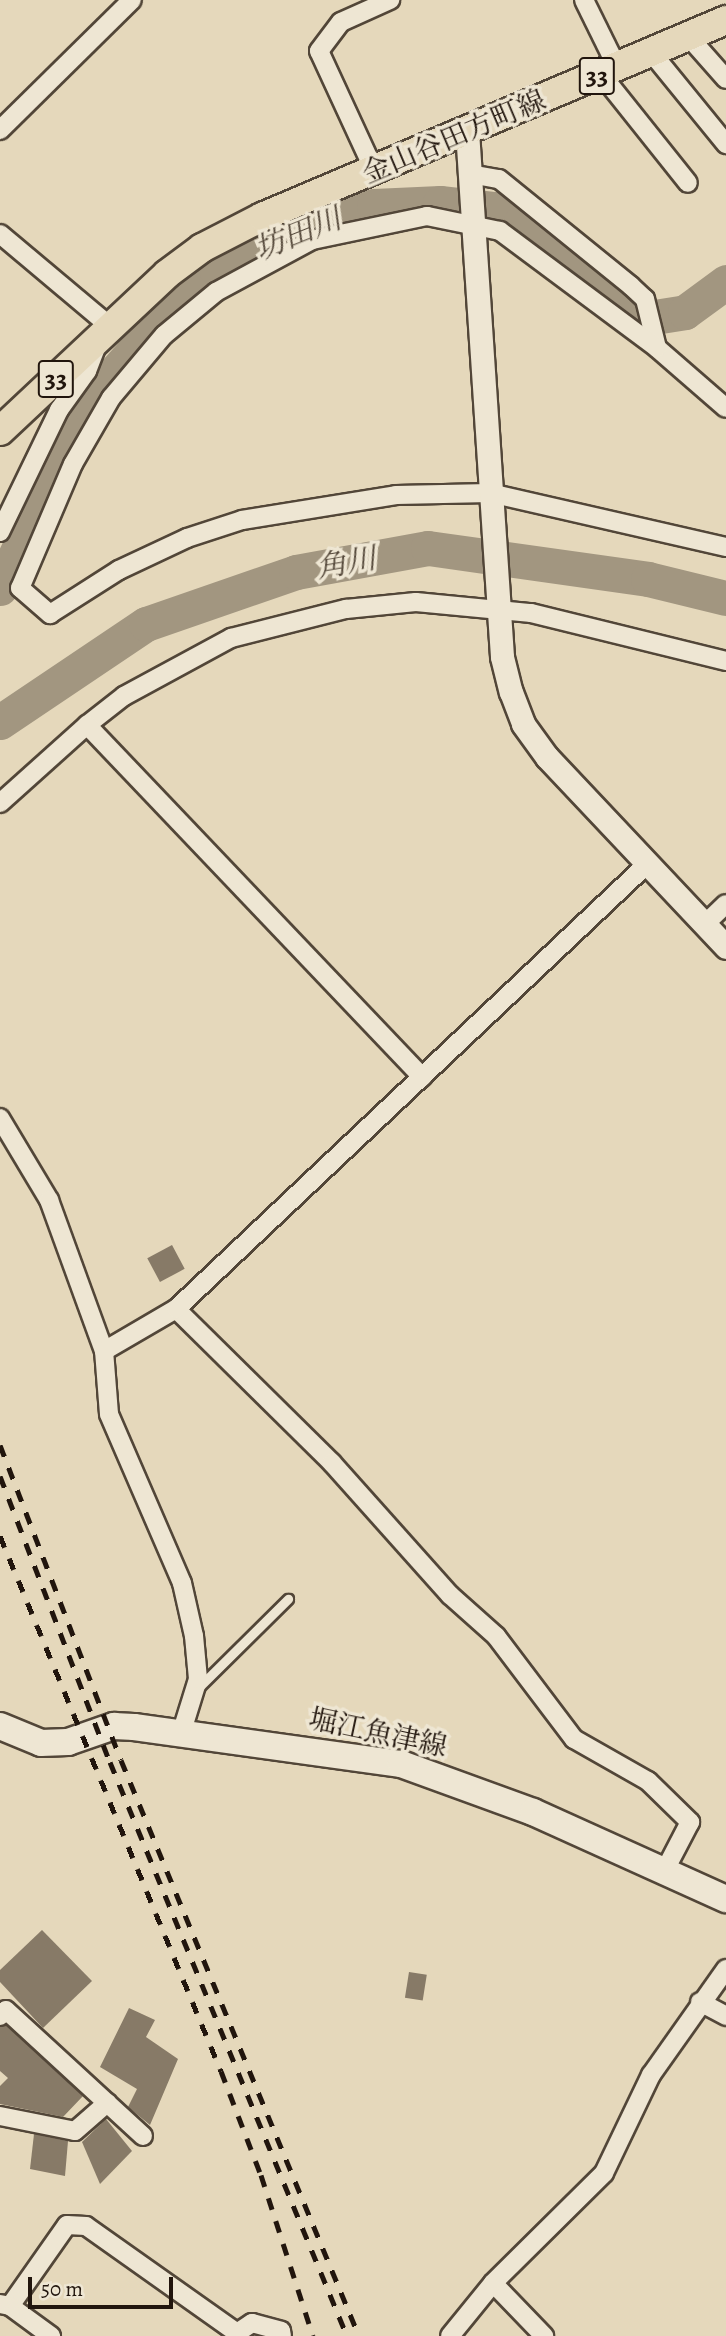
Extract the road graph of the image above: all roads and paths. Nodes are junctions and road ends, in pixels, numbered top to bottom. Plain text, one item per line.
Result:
1 (132, 0) edge
2 (390, 0) edge
3 (584, 0) edge
4 (726, 20) edge
5 (688, 36) junction
6 (651, 52) junction
7 (609, 71) junction
8 (726, 79) edge
9 (0, 130) edge
10 (467, 131) junction
11 (726, 144) edge
12 (374, 170) junction
13 (471, 180) junction
14 (688, 183) dead end
15 (472, 220) junction
16 (0, 234) edge
17 (105, 333) junction
18 (657, 348) junction
19 (726, 408) edge
20 (0, 431) edge
21 (490, 496) junction
22 (0, 533) edge
23 (726, 547) edge
24 (498, 605) junction
25 (726, 661) edge
26 (87, 724) junction
27 (0, 803) edge
28 (647, 864) junction
29 (726, 904) edge
30 (704, 925) junction
31 (726, 947) edge
32 (422, 1077) junction
33 (0, 1118) edge
34 (176, 1309) junction
35 (104, 1350) junction
36 (288, 1600) dead end
37 (194, 1692) junction
38 (0, 1726) edge
39 (181, 1734) junction
40 (665, 1870) junction
41 (726, 1899) edge
42 (726, 1969) edge
43 (700, 2002) junction
44 (2, 2010) edge
45 (726, 2016) edge
46 (107, 2103) junction
47 (0, 2116) edge
48 (143, 2136) dead end
49 (493, 2283) junction
50 (5, 2305) edge
51 (237, 2335) edge
52 (51, 2336) edge
53 (282, 2336) edge
54 (450, 2336) edge
55 (544, 2336) edge

1 - 9 street
2 - 12 street
3 - 7 street
4 - 5 main road, 金山谷田方町線 / 33
5 - 6 main road, 金山谷田方町線 / 33
5 - 8 street
6 - 7 main road, 金山谷田方町線 / 33
6 - 11 street
7 - 10 main road, 金山谷田方町線 / 33
7 - 14 street
10 - 12 main road, 金山谷田方町線 / 33
10 - 13 street
12 - 17 main road, 金山谷田方町線 / 33
13 - 15 street
13 - 18 street
15 - 18 street
15 - 21 street
15 - 21 street
16 - 17 street
17 - 20 main road, 金山谷田方町線 / 33
17 - 22 street
18 - 19 street
21 - 23 street
21 - 24 street
24 - 25 street
24 - 26 street
24 - 28 street
26 - 27 street
26 - 32 street
28 - 30 street
28 - 32 street
29 - 30 street
30 - 31 street
32 - 34 street
33 - 35 street
34 - 35 street
34 - 40 street
35 - 37 street
36 - 37 lane
37 - 39 street
38 - 39 main road, 堀江魚津線
39 - 40 main road, 堀江魚津線
40 - 41 main road, 堀江魚津線
42 - 43 street
43 - 45 street
43 - 49 street
44 - 46 street
46 - 47 street
46 - 48 street
49 - 54 street
49 - 55 street
50 - 51 street
50 - 52 street
51 - 53 street

